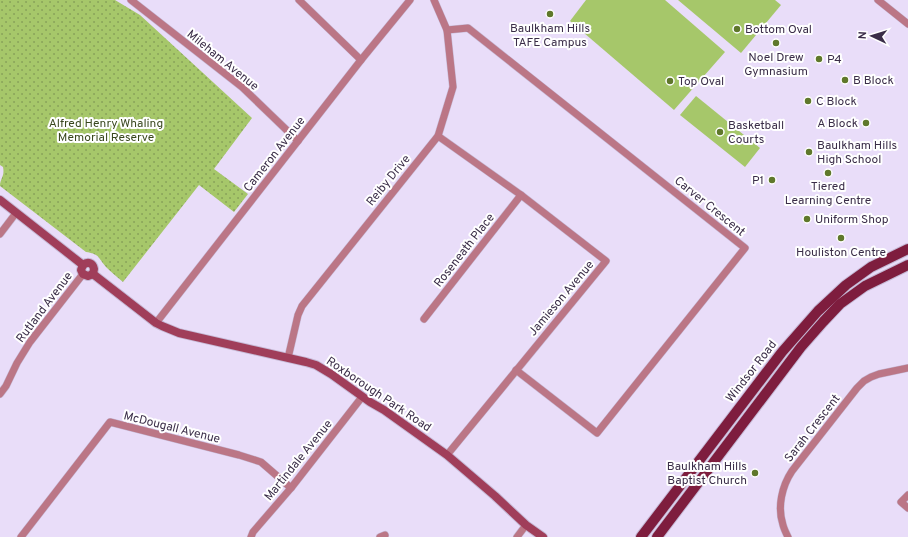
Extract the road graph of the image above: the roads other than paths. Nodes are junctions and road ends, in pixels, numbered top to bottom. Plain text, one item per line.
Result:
1 (131, 0) edge
2 (299, 0) edge
3 (410, 0) edge
4 (434, 0) edge
5 (878, 0) edge
6 (908, 24) edge
7 (448, 30) junction
8 (361, 60) junction
9 (438, 136) junction
10 (298, 141) junction
11 (521, 195) junction
12 (0, 200) edge
13 (16, 213) junction
14 (0, 234) edge
15 (908, 249) edge
16 (83, 265) junction
17 (908, 265) edge
18 (83, 274) junction
19 (93, 274) junction
20 (424, 319) dead end
21 (156, 323) junction
22 (288, 358) junction
23 (908, 368) edge
24 (516, 370) junction
25 (0, 394) edge
26 (362, 397) junction
27 (447, 455) junction
28 (291, 488) junction
29 (908, 495) edge
30 (908, 508) edge
31 (526, 525) junction
32 (21, 537) edge
33 (251, 537) edge
34 (517, 537) edge
35 (543, 537) edge
36 (641, 537) edge
37 (657, 537) edge
38 (788, 537) edge

1 - 10 street, Mileham Avenue
2 - 8 street
3 - 8 street, Cameron Avenue
4 - 7 street, Reiby Drive
5 - 6 street
7 - 9 street, Reiby Drive
7 - 24 street, Carver Crescent
8 - 10 street, Cameron Avenue
9 - 11 street, Jamieson Avenue
9 - 22 street, Reiby Drive
10 - 21 street, Cameron Avenue
11 - 20 street, Roseneath Place
11 - 24 street, Jamieson Avenue
12 - 13 street
13 - 14 street
13 - 16 street
15 - 36 main road, Windsor Road
16 - 18 street
16 - 19 street
17 - 37 main road, Windsor Road
18 - 19 street
18 - 25 street, Rutland Avenue
19 - 21 street, Roxborough Park Road
21 - 22 street, Roxborough Park Road
22 - 26 street, Roxborough Park Road
23 - 38 street, Sarah Crescent
24 - 27 street, Jamieson Avenue
26 - 27 street, Roxborough Park Road
26 - 28 street, Martindale Avenue
27 - 31 street, Roxborough Park Road
28 - 32 street, McDougall Avenue
28 - 33 street, Martindale Avenue
29 - 30 street
31 - 34 street
31 - 35 street, Roxborough Park Road

